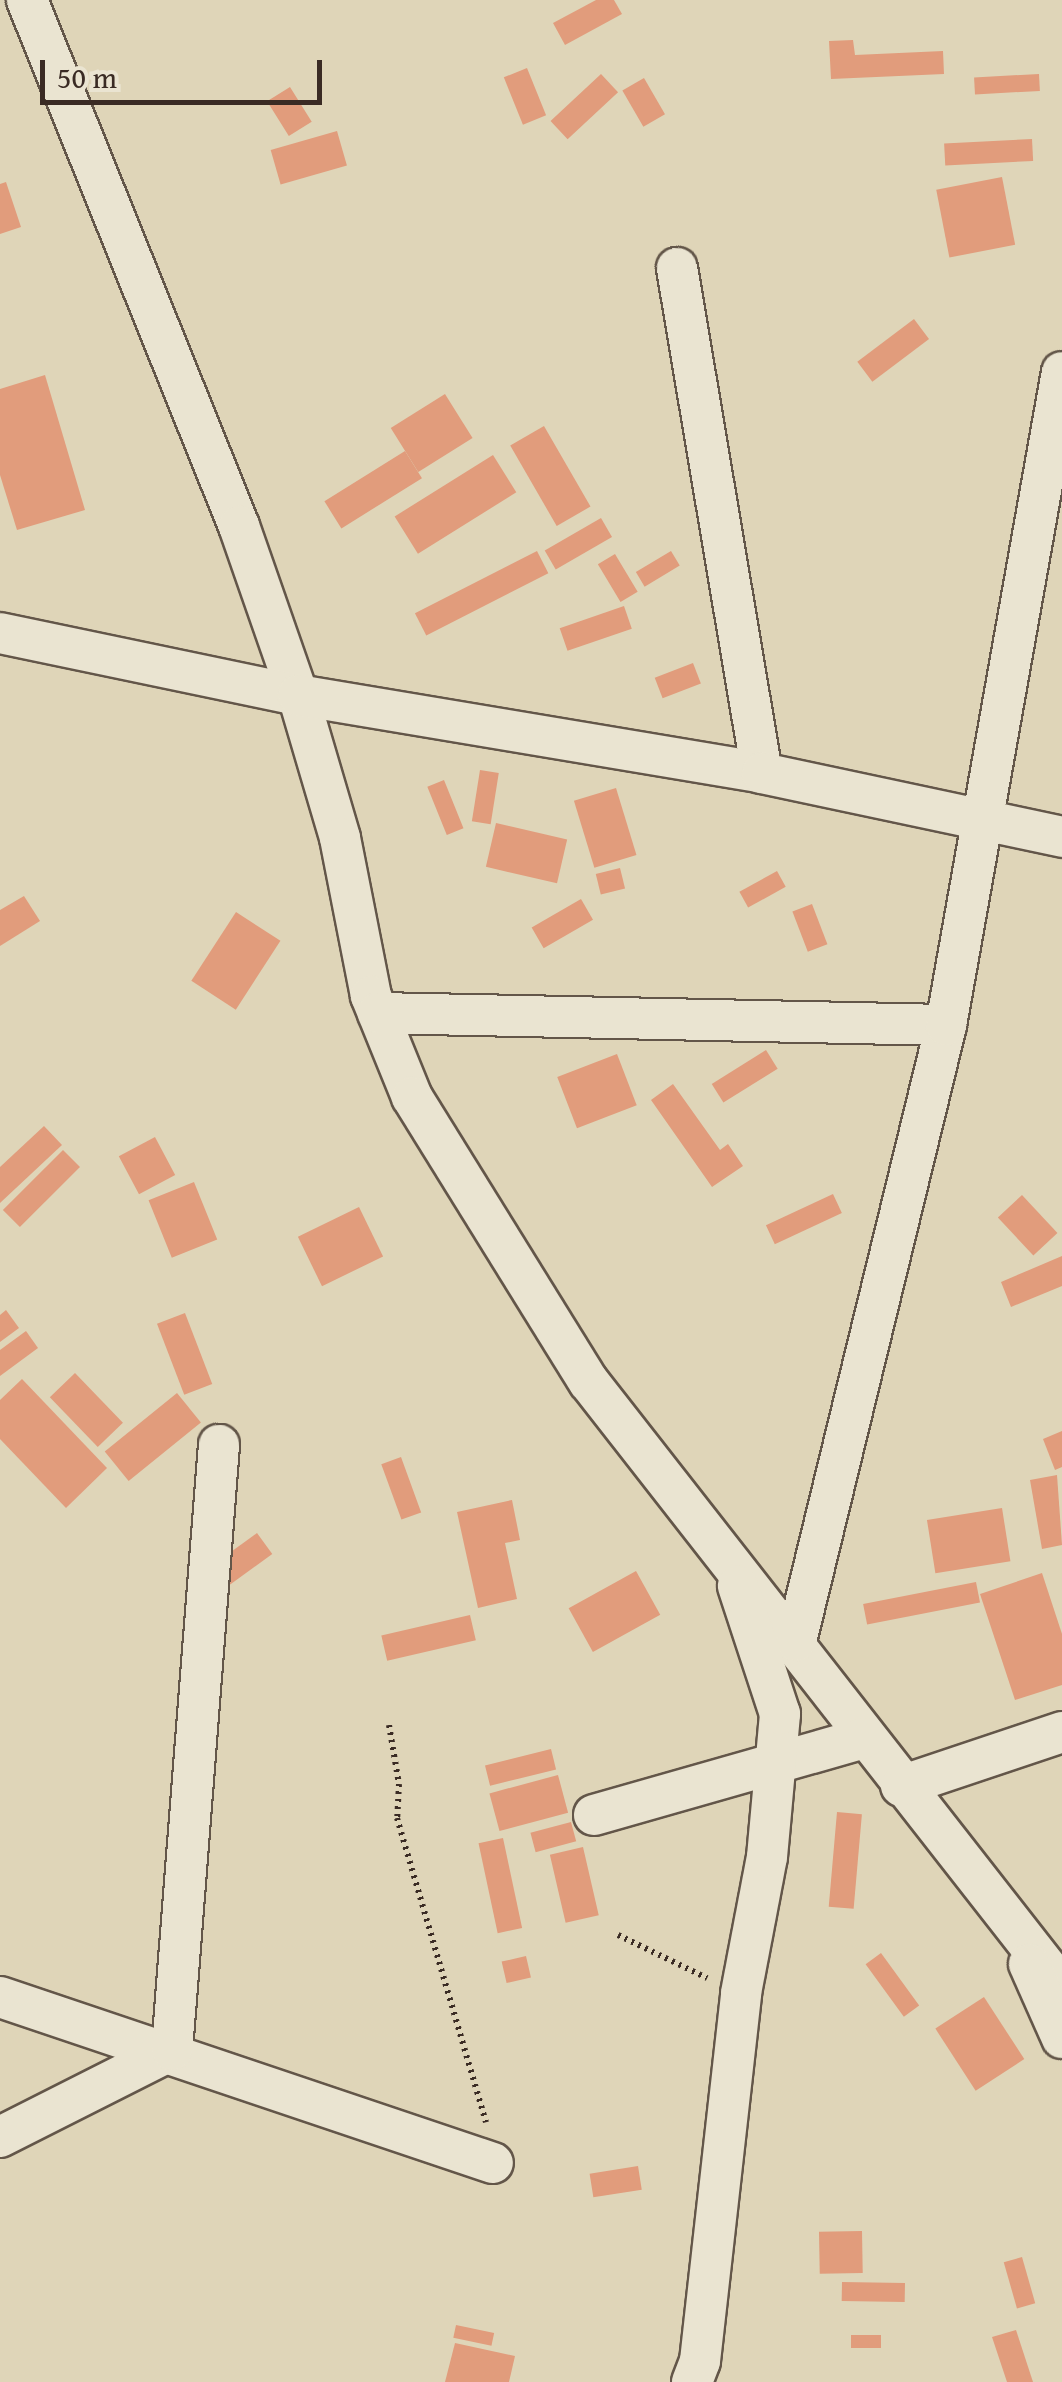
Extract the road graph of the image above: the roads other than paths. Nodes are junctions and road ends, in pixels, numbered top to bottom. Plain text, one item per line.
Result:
1 (27, 0) edge
2 (677, 268) dead end
3 (1062, 372) edge
4 (0, 633) edge
5 (298, 695) junction
6 (762, 773) junction
7 (984, 822) junction
8 (1062, 836) edge
9 (378, 1014) junction
10 (946, 1025) junction
11 (219, 1445) dead end
12 (734, 1572) junction
13 (796, 1641) junction
14 (1062, 1732) edge
15 (864, 1738) junction
16 (776, 1760) junction
17 (902, 1786) junction
18 (594, 1815) dead end
19 (1015, 1933) junction
20 (1062, 1987) edge
21 (0, 1997) edge
22 (1062, 2038) edge
23 (172, 2050) junction
24 (0, 2137) edge
25 (493, 2163) road end
26 (692, 2382) edge

1 - 5 street
2 - 6 street
3 - 7 street
4 - 5 street
5 - 6 street
5 - 9 street
6 - 7 street
7 - 8 street
7 - 10 street
9 - 10 street
9 - 12 street
10 - 13 street
11 - 23 street
12 - 13 street
12 - 16 street
13 - 15 street
14 - 17 street
15 - 16 street
15 - 17 street
16 - 18 street
16 - 26 street
17 - 19 street
19 - 20 street
19 - 22 street
21 - 23 street
23 - 24 street
23 - 25 street

